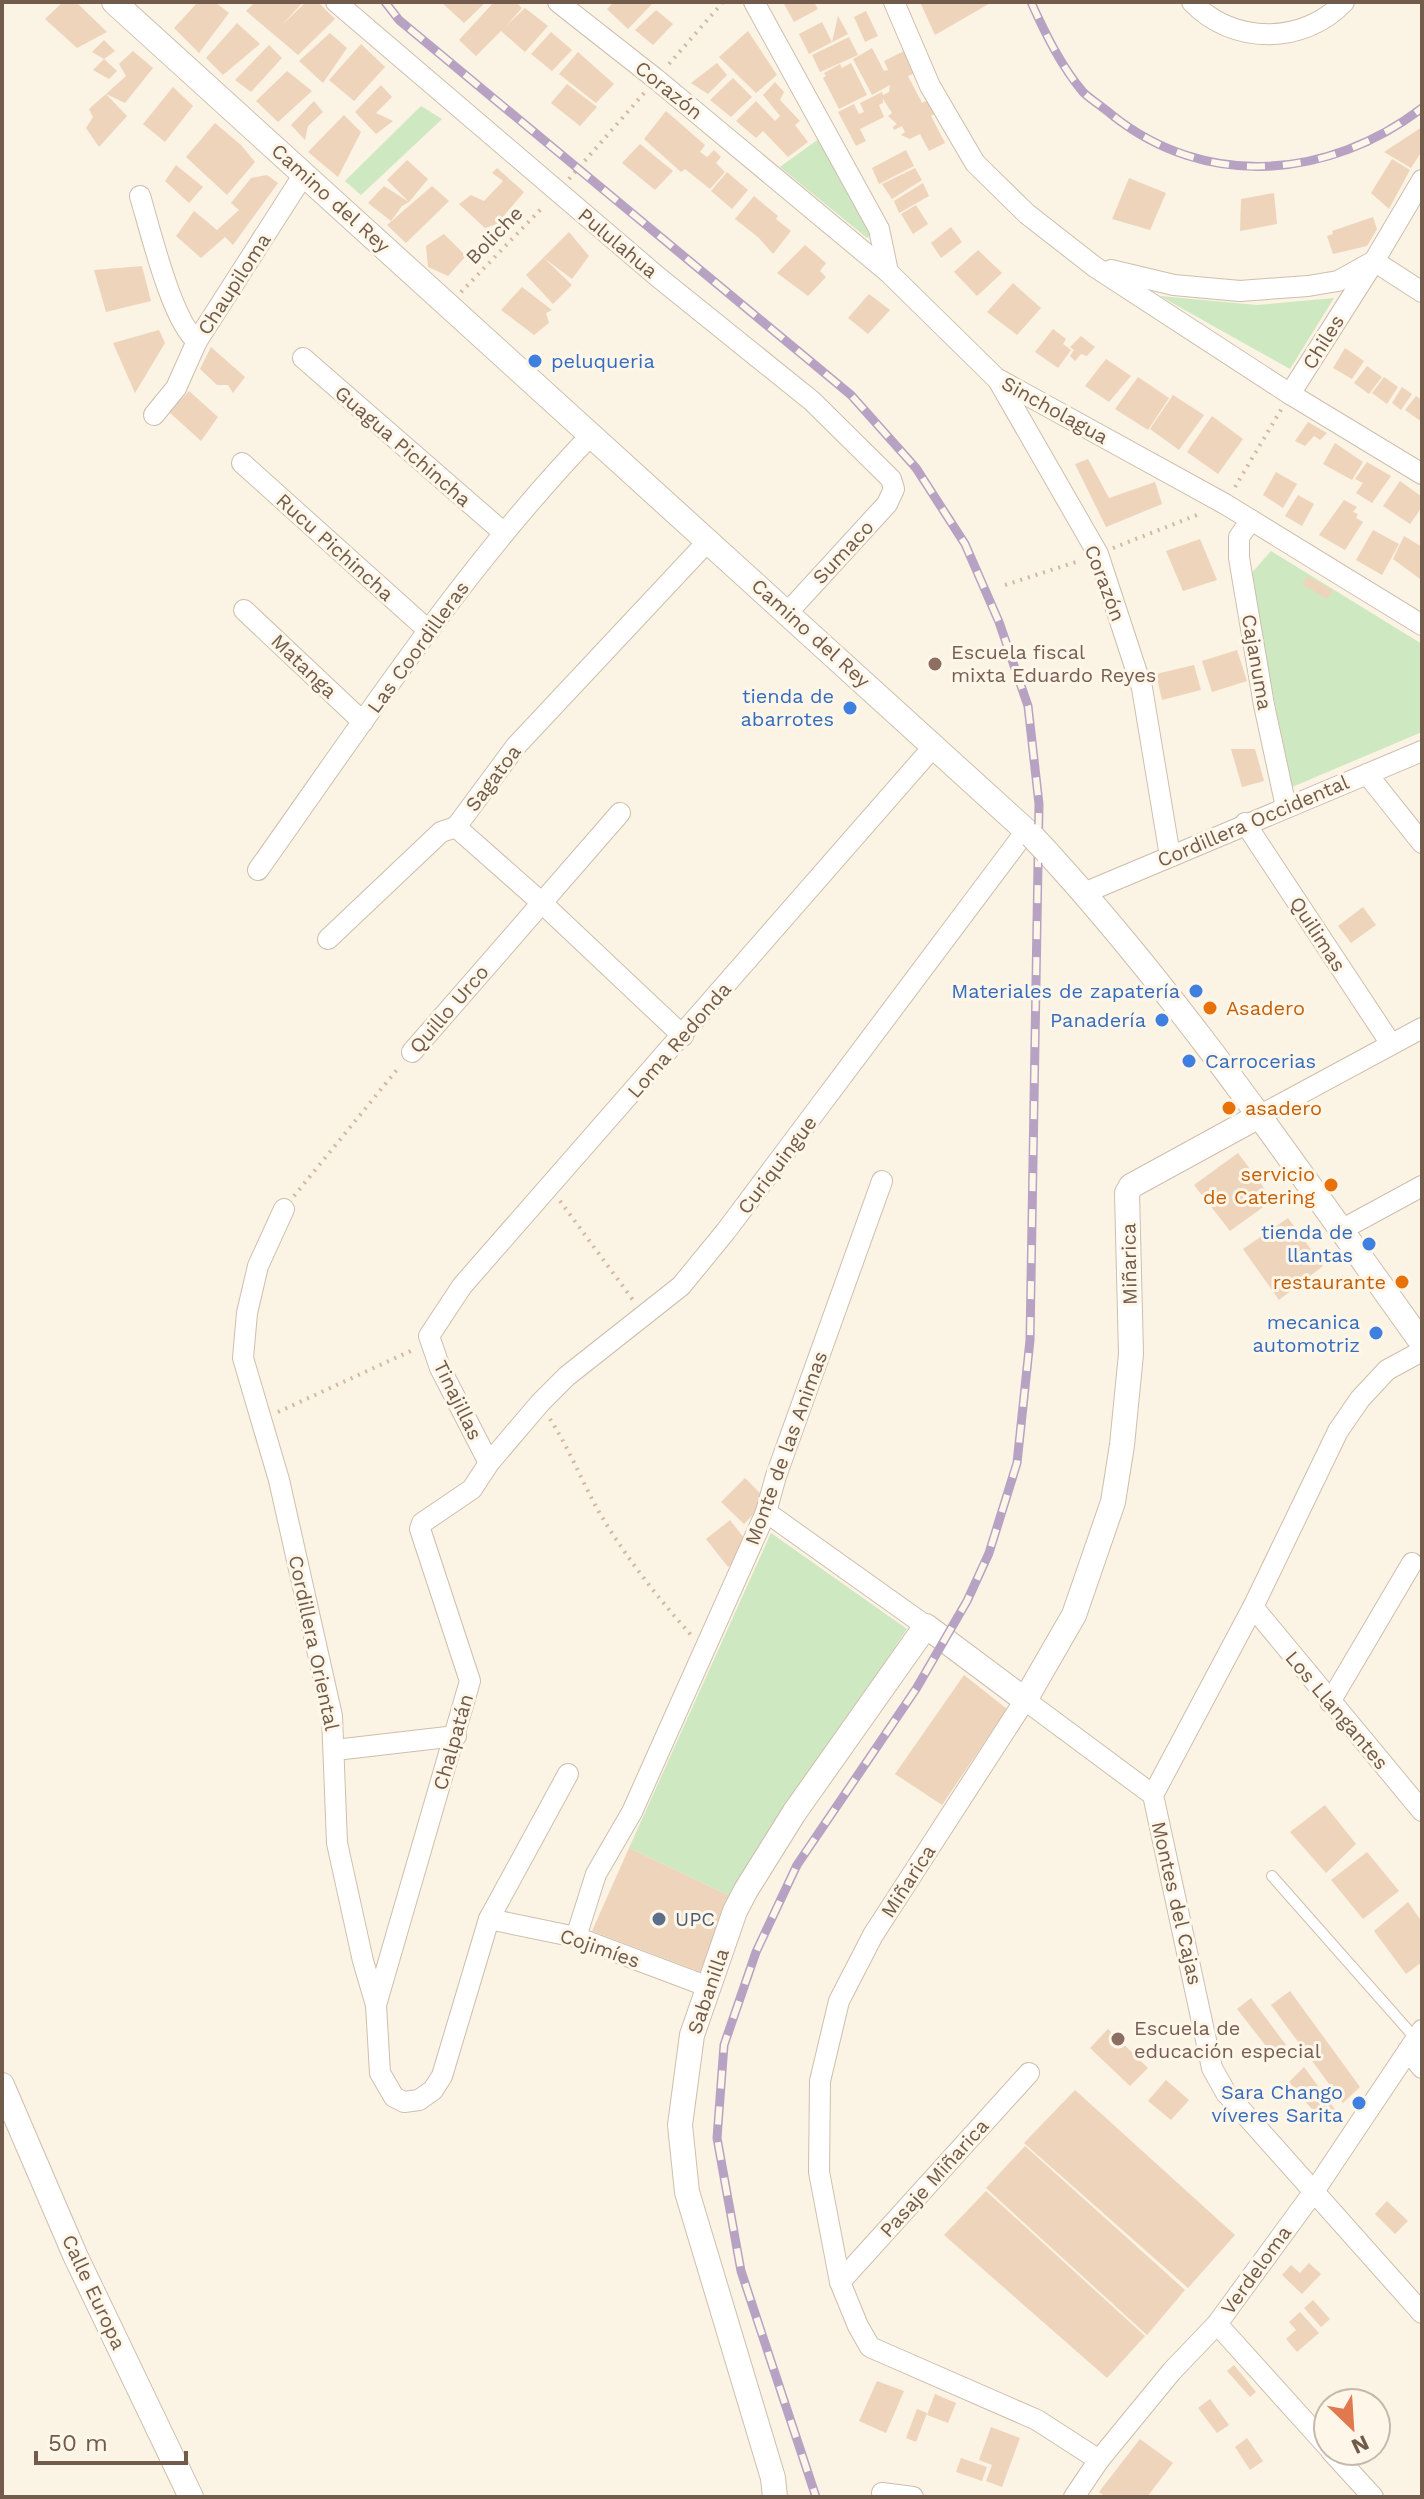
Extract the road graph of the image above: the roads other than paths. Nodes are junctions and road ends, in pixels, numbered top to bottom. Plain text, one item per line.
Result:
1 (114, 2) edge
2 (336, 2) edge
3 (558, 2) edge
4 (754, 2) edge
5 (894, 2) edge
6 (1192, 2) edge
7 (1344, 2) edge
8 (304, 174) junction
9 (1422, 182) edge
10 (140, 196) dead end
11 (1374, 261) junction
12 (1095, 267) junction
13 (888, 272) junction
14 (1422, 292) edge
15 (197, 341) junction
16 (303, 358) dead end
17 (996, 378) junction
18 (1290, 394) junction
19 (154, 415) dead end
20 (592, 434) junction
21 (242, 463) dead end
22 (1422, 474) edge
23 (894, 489) joint
24 (1251, 520) junction
25 (504, 533) junction
26 (709, 540) junction
27 (244, 610) dead end
28 (788, 612) junction
29 (1422, 625) edge
30 (429, 631) junction
31 (363, 722) junction
32 (934, 746) junction
33 (1422, 751) edge
34 (1367, 774) junction
35 (1286, 807) junction
36 (620, 813) dead end
37 (1245, 823) junction
38 (456, 827) junction
39 (1035, 840) junction
40 (1422, 843) edge
41 (1170, 856) junction
42 (258, 870) dead end
43 (1084, 893) junction
44 (542, 903) junction
45 (328, 939) dead end
46 (1422, 1028) edge
47 (683, 1036) junction
48 (1391, 1044) junction
49 (412, 1052) road end
50 (1259, 1116) junction
51 (882, 1181) dead end
52 (1422, 1186) edge
53 (284, 1209) road end
54 (1341, 1230) junction
55 (429, 1336) joint
56 (1422, 1343) edge
57 (1422, 1351) edge
58 (489, 1463) junction
59 (766, 1512) junction
60 (1412, 1563) dead end
61 (1253, 1607) junction
62 (926, 1626) junction
63 (1025, 1700) junction
64 (1330, 1702) junction
65 (456, 1736) junction
66 (335, 1750) junction
67 (568, 1774) dead end
68 (1153, 1795) junction
69 (1422, 1811) edge
70 (1272, 1876) dead end
71 (489, 1919) junction
72 (576, 1937) junction
73 (709, 1987) junction
74 (376, 2005) junction
75 (1416, 2040) edge
76 (1422, 2068) edge
77 (1029, 2073) dead end
78 (2, 2085) edge
79 (1315, 2190) junction
80 (840, 2282) junction
81 (1422, 2313) edge
82 (1217, 2324) junction
83 (1312, 2429) edge
84 (1099, 2460) junction
85 (1346, 2467) edge
86 (882, 2493) dead end
87 (191, 2497) edge
88 (775, 2497) edge
89 (913, 2497) edge
90 (1074, 2497) edge
91 (1373, 2497) edge

1 - 8 street, Camino del Rey
2 - 23 street, Pululahua
3 - 13 street, Corazón
4 - 13 street
5 - 12 street
6 - 7 street
8 - 15 street, Chaupiloma
8 - 20 street, Camino del Rey
9 - 11 street, Chiles
10 - 15 street, Chaupiloma
11 - 12 street
11 - 14 street
11 - 18 street, Chiles
12 - 18 street
13 - 17 street, Sincholagua
15 - 19 street
16 - 25 street, Guagua Pichincha
17 - 24 street, Sincholagua
17 - 41 street, Corazón
18 - 22 street
20 - 25 street, Las Coordilleras
20 - 26 street, Camino del Rey
21 - 30 street, Rucu Pichincha
23 - 28 street, Sumaco
24 - 29 street, Sincholagua
24 - 35 street, Cajanuma
25 - 30 street, Las Coordilleras
26 - 28 street, Camino del Rey
26 - 38 street, Sagatoa
27 - 31 street, Matanga
28 - 32 street, Camino del Rey
30 - 31 street, Las Coordilleras
31 - 42 street, Las Coordilleras
32 - 39 street, Camino del Rey
32 - 47 street, Loma Redonda
33 - 34 street, Cordillera Occidental
34 - 35 street, Cordillera Occidental
34 - 40 street
35 - 37 street, Cordillera Occidental
36 - 44 street, Quillo Urco
37 - 41 street, Cordillera Occidental
37 - 48 street, Quilimas
38 - 44 street, Sagatoa
38 - 45 street
39 - 43 street, Camino del Rey
39 - 58 street, Curiquingue
41 - 43 street, Cordillera Occidental
43 - 50 street, Camino del Rey
44 - 47 street, Sagatoa
44 - 49 street, Quillo Urco
46 - 48 street
47 - 55 street, Loma Redonda
48 - 50 street
50 - 54 street, Camino del Rey
50 - 63 street, Miñarica
51 - 59 street, Monte de las Animas
52 - 54 street
53 - 66 street, Cordillera Oriental
54 - 56 street, Camino del Rey
55 - 58 street, Tinajillas
57 - 61 street, Montes del Cajas
58 - 65 street, Chalpatán
59 - 62 street
59 - 72 street, Monte de las Animas
60 - 64 street
61 - 64 street, Los Llangantes
61 - 68 street, Montes del Cajas
62 - 63 street
62 - 73 street, Sabanilla
63 - 68 street
63 - 80 street, Miñarica
64 - 69 street, Los Llangantes
65 - 66 street
65 - 74 street, Chalpatán
66 - 74 street, Cordillera Oriental
67 - 71 street
68 - 79 street, Montes del Cajas
70 - 75 lane
71 - 72 street, Cojimíes
71 - 74 street, Cordillera Oriental
72 - 73 street, Cojimíes
73 - 88 street, Sabanilla
75 - 76 street
75 - 79 street, Verdeloma
77 - 80 street, Pasaje Miñarica
78 - 87 street, Calle Europa
79 - 81 street, Montes del Cajas
79 - 82 street, Verdeloma
80 - 84 street, Miñarica
82 - 83 street
82 - 84 street, Verdeloma
84 - 90 street, Verdeloma
85 - 91 street
86 - 89 street

